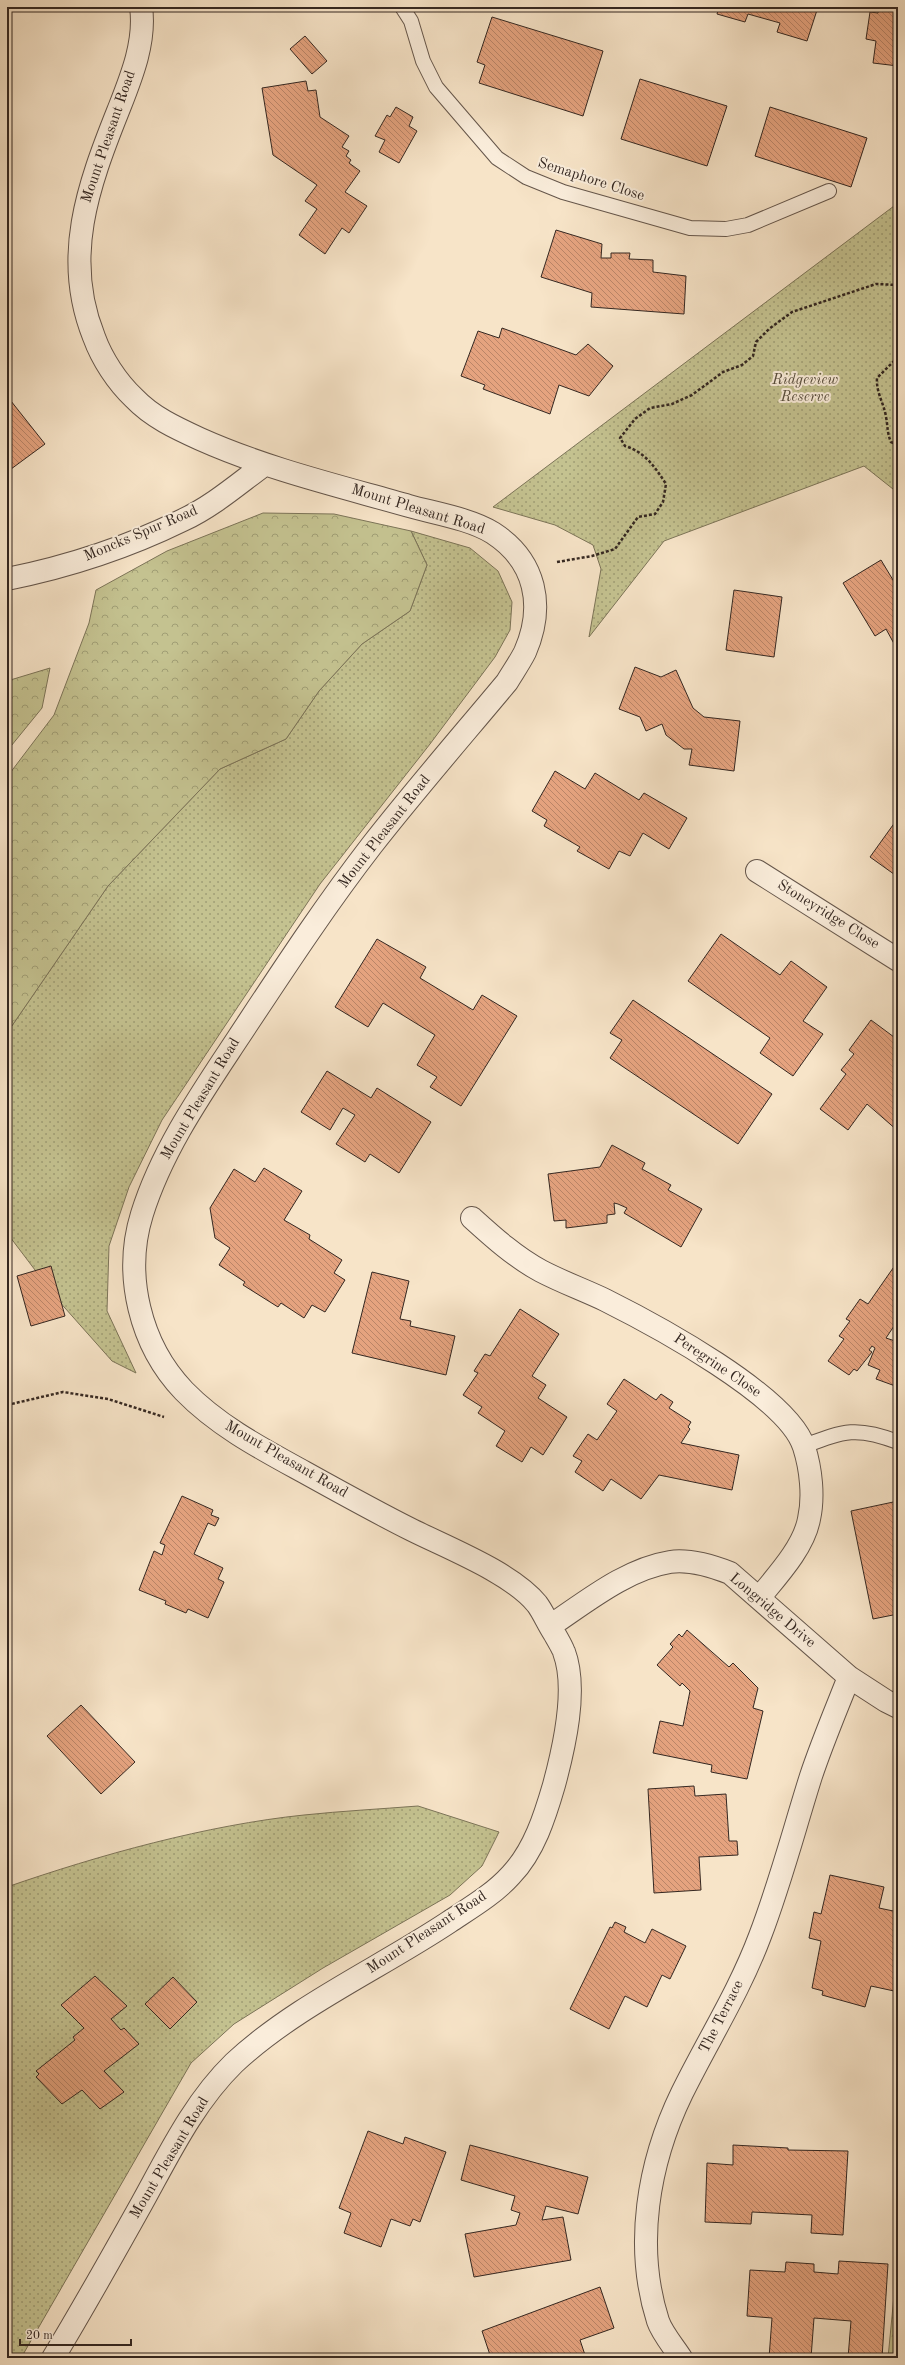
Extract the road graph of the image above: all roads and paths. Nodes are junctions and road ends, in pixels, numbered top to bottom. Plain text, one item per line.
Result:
1 (141, 7) edge
2 (402, 7) edge
3 (829, 191) dead end
4 (898, 287) edge
5 (898, 357) edge
6 (898, 445) edge
7 (264, 465) junction
8 (527, 566) junction
9 (7, 579) edge
10 (757, 871) dead end
11 (898, 960) edge
12 (472, 1218) dead end
13 (7, 1405) edge
14 (172, 1419) dead end
15 (898, 1442) edge
16 (804, 1446) junction
17 (759, 1598) junction
18 (550, 1626) junction
19 (849, 1677) junction
20 (898, 1707) edge
21 (53, 2358) edge
22 (681, 2358) edge

1 - 7 street, Mount Pleasant Road
2 - 3 lane, Semaphore Close
4 - 8 path
5 - 6 path
7 - 8 street, Mount Pleasant Road
7 - 9 street, Moncks Spur Road
8 - 18 street, Mount Pleasant Road
10 - 11 street, Stoneyridge Close
12 - 16 street, Peregrine Close
13 - 14 path
15 - 16 lane
16 - 17 street, Peregrine Close
17 - 18 street, Longridge Drive
17 - 19 street, Longridge Drive
18 - 21 street, Mount Pleasant Road
19 - 20 street, Longridge Drive
19 - 22 street, The Terrace

